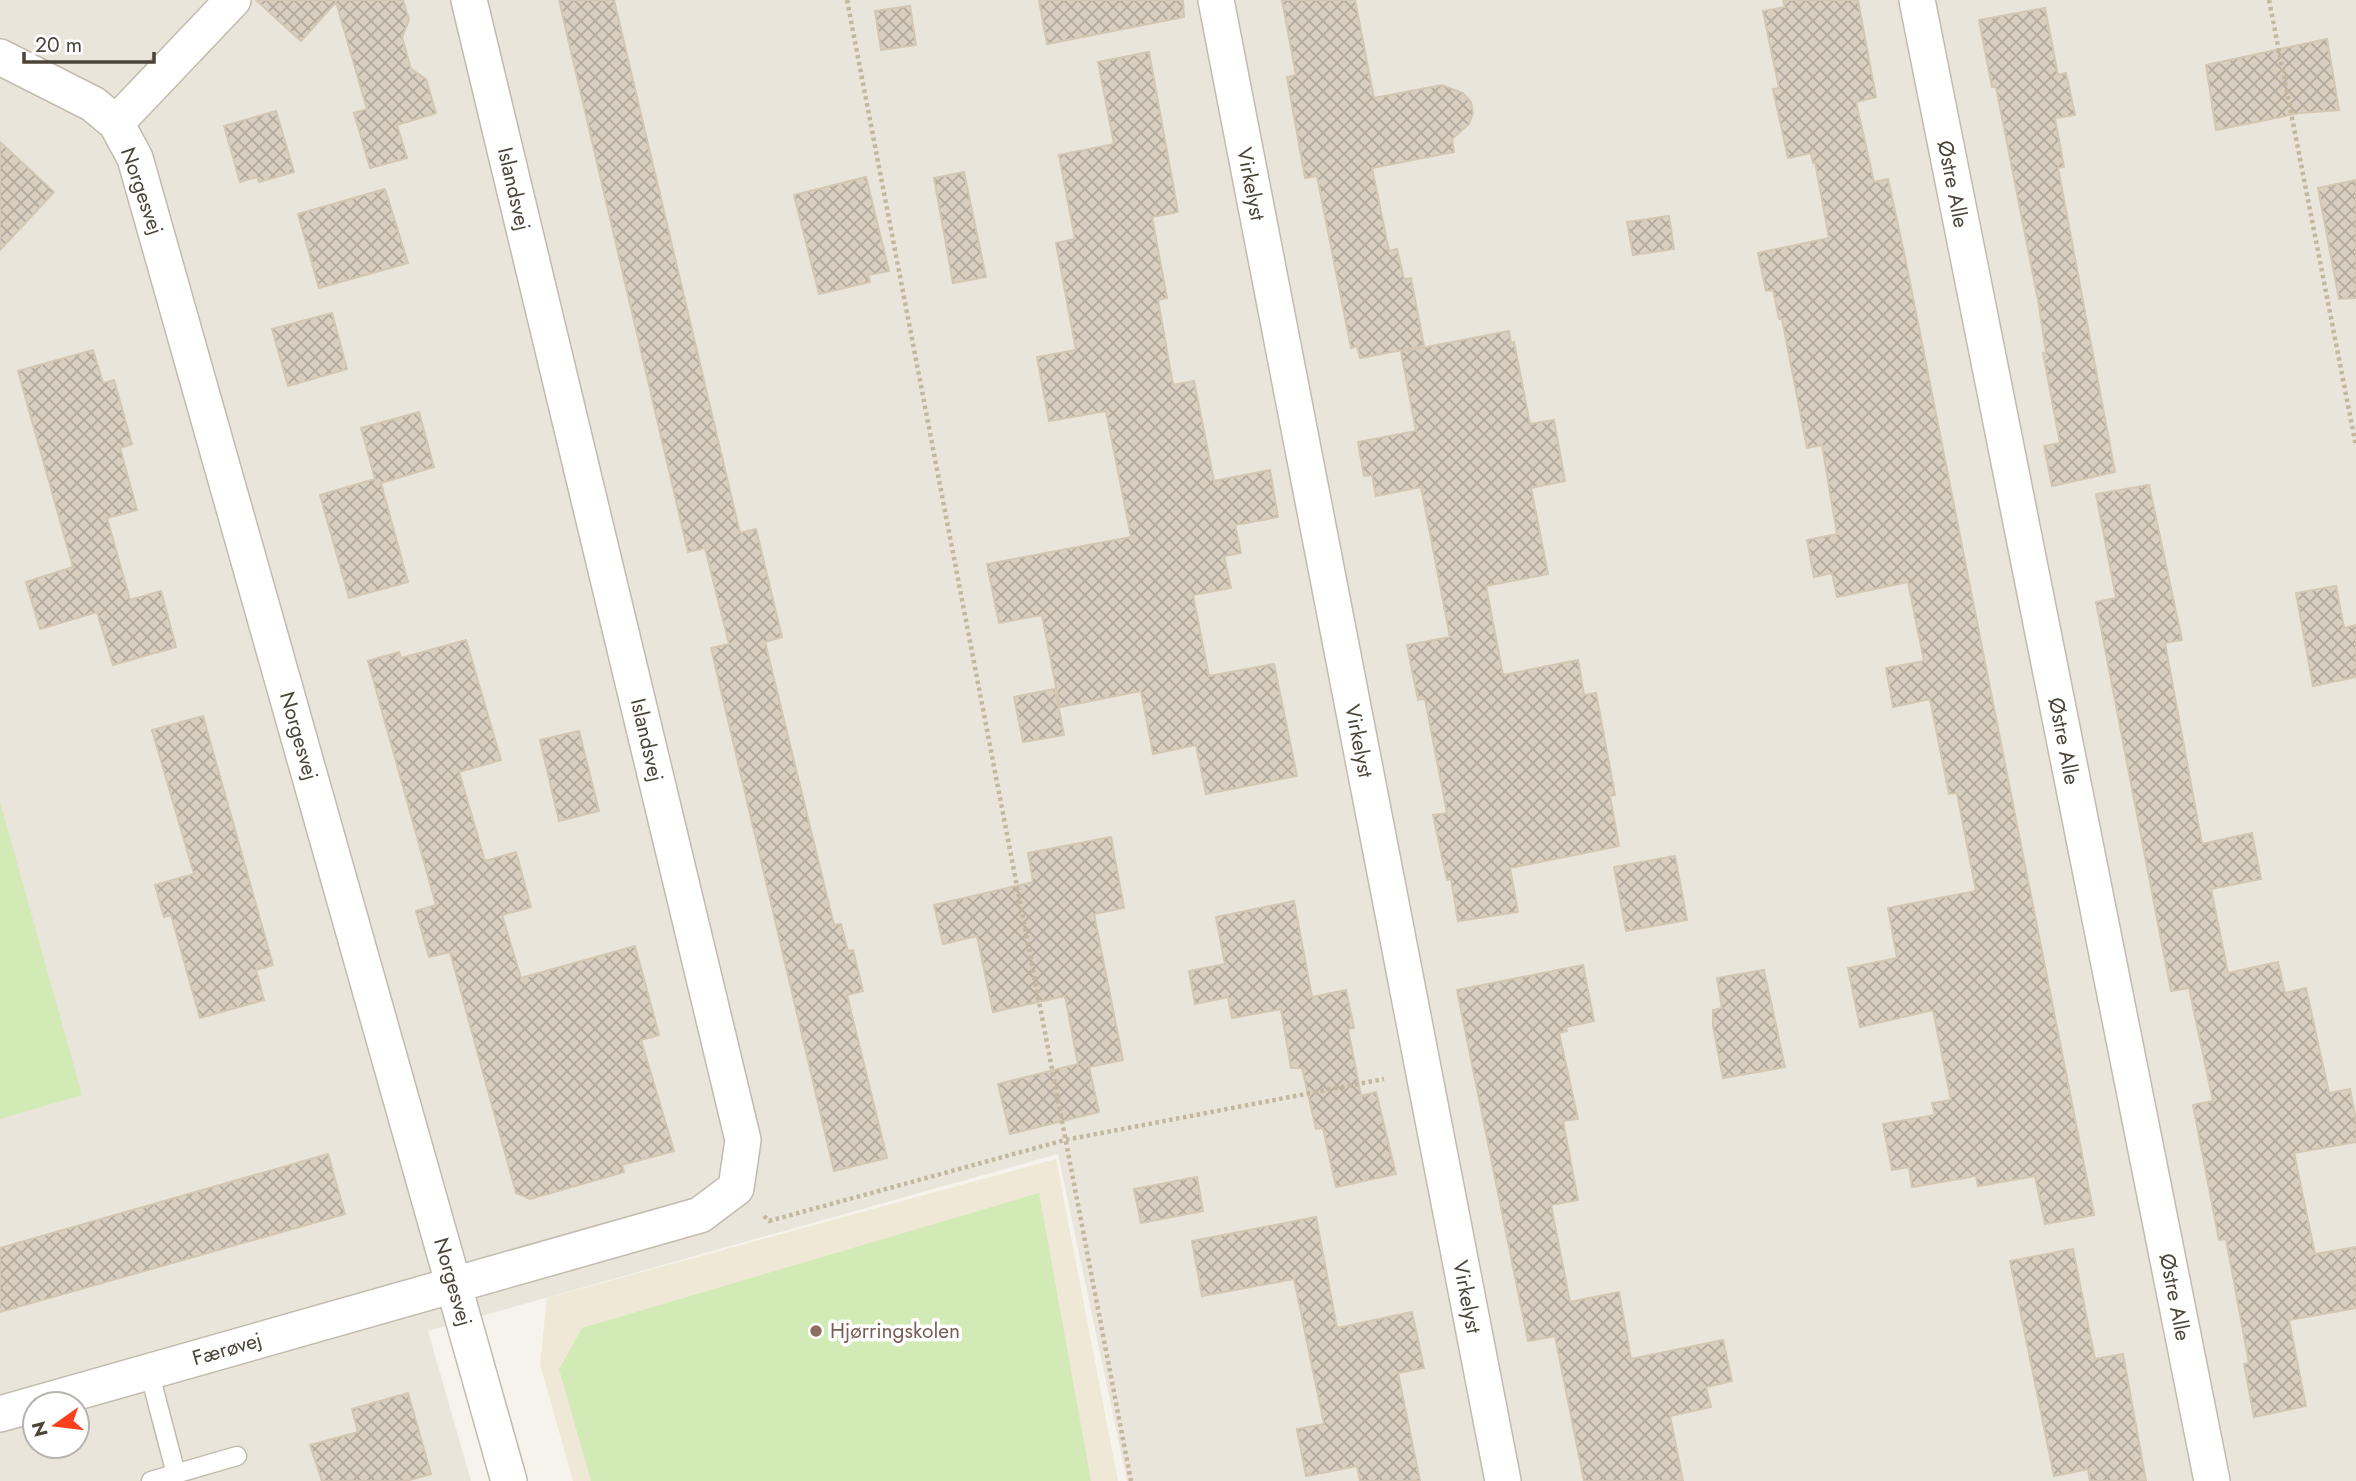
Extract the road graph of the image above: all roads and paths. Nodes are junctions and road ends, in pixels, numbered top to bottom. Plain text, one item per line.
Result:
1 (233, 0) edge
2 (469, 0) edge
3 (847, 0) edge
4 (1216, 0) edge
5 (1917, 0) edge
6 (2269, 0) edge
7 (0, 57) edge
8 (116, 123) junction
9 (2356, 446) edge
10 (1423, 1072) junction
11 (1065, 1140) junction
12 (736, 1188) junction
13 (453, 1283) junction
14 (149, 1371) junction
15 (0, 1414) edge
16 (237, 1456) dead end
17 (176, 1474) junction
18 (151, 1481) edge
19 (509, 1481) edge
20 (1131, 1481) edge
21 (1503, 1481) edge
22 (2212, 1481) edge

1 - 8 street
2 - 12 street, Islandsvej
3 - 11 path
4 - 10 street, Virkelyst
5 - 22 street, Østre Alle
6 - 9 path
7 - 8 street, Norgesvej
8 - 13 street, Norgesvej
10 - 11 path
10 - 21 street, Virkelyst
11 - 12 path
11 - 20 path
12 - 13 street
13 - 14 street, Færøvej
13 - 19 street, Norgesvej
14 - 15 street, Færøvej
14 - 17 lane
16 - 17 lane
17 - 18 lane

